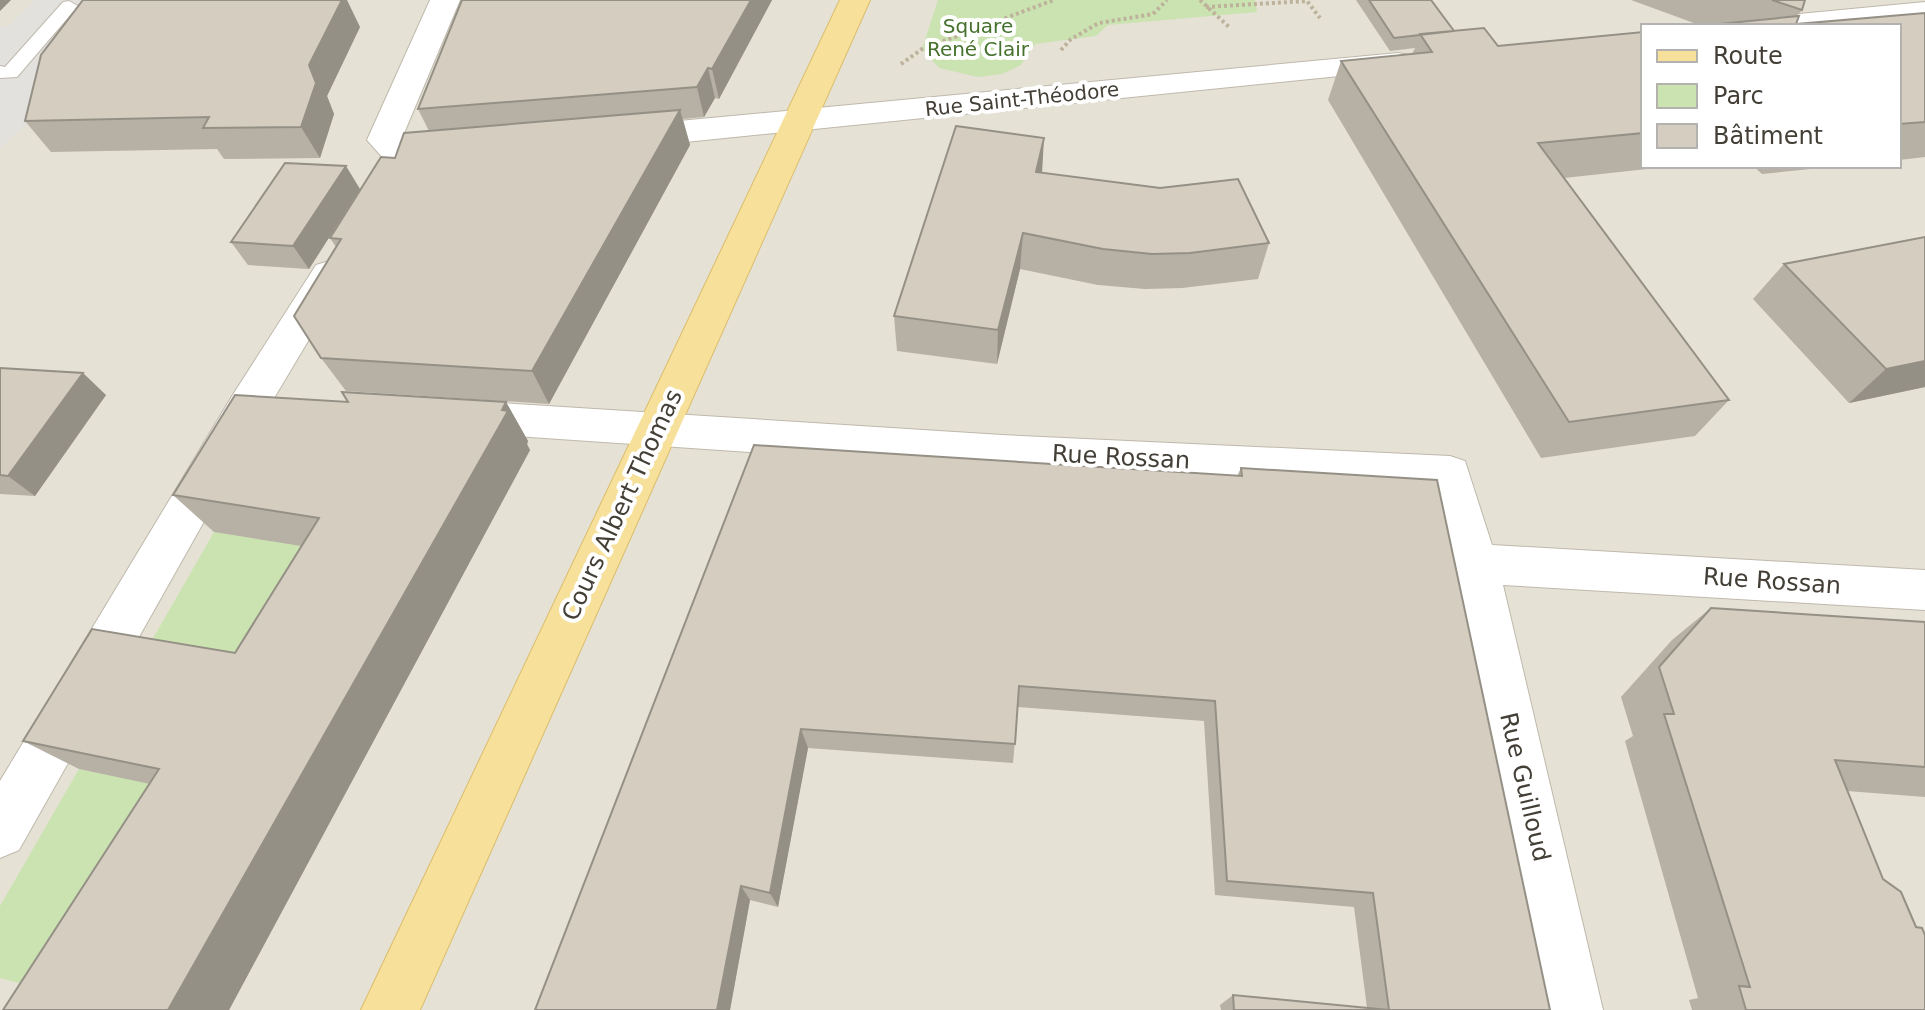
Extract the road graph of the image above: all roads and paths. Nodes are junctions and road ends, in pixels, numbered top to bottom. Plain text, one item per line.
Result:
1 (445, 0) edge
2 (855, 0) edge
3 (1054, 0) edge
4 (1167, 0) edge
5 (1200, 0) edge
6 (1277, 1) edge
7 (69, 6) dead end
8 (1206, 7) junction
9 (1925, 11) edge
10 (1320, 18) dead end
11 (1789, 24) edge
12 (1229, 27) dead end
13 (1430, 59) edge
14 (0, 72) edge
15 (1025, 99) junction
16 (874, 114) junction
17 (800, 121) junction
18 (592, 140) edge
19 (249, 404) junction
20 (296, 407) edge
21 (422, 414) edge
22 (657, 428) junction
23 (1475, 564) junction
24 (1925, 590) edge
25 (0, 831) edge
26 (390, 1010) edge
27 (1574, 1010) edge

1 - 19 street
2 - 17 main road, Cours Albert Thomas
3 - 16 path
4 - 15 path
5 - 8 path
6 - 8 path
6 - 10 path
7 - 14 lane
8 - 12 path
9 - 11 street
13 - 15 street, Rue Saint-Théodore
15 - 16 street, Rue Saint-Théodore
16 - 17 street, Rue Saint-Théodore
17 - 18 street, Rue Saint-Théodore
17 - 22 main road, Cours Albert Thomas
19 - 20 street
19 - 25 street
21 - 22 street, Rue Rossan
22 - 23 street, Rue Rossan
22 - 26 main road, Cours Albert Thomas
23 - 24 street, Rue Rossan
23 - 27 street, Rue Guilloud

